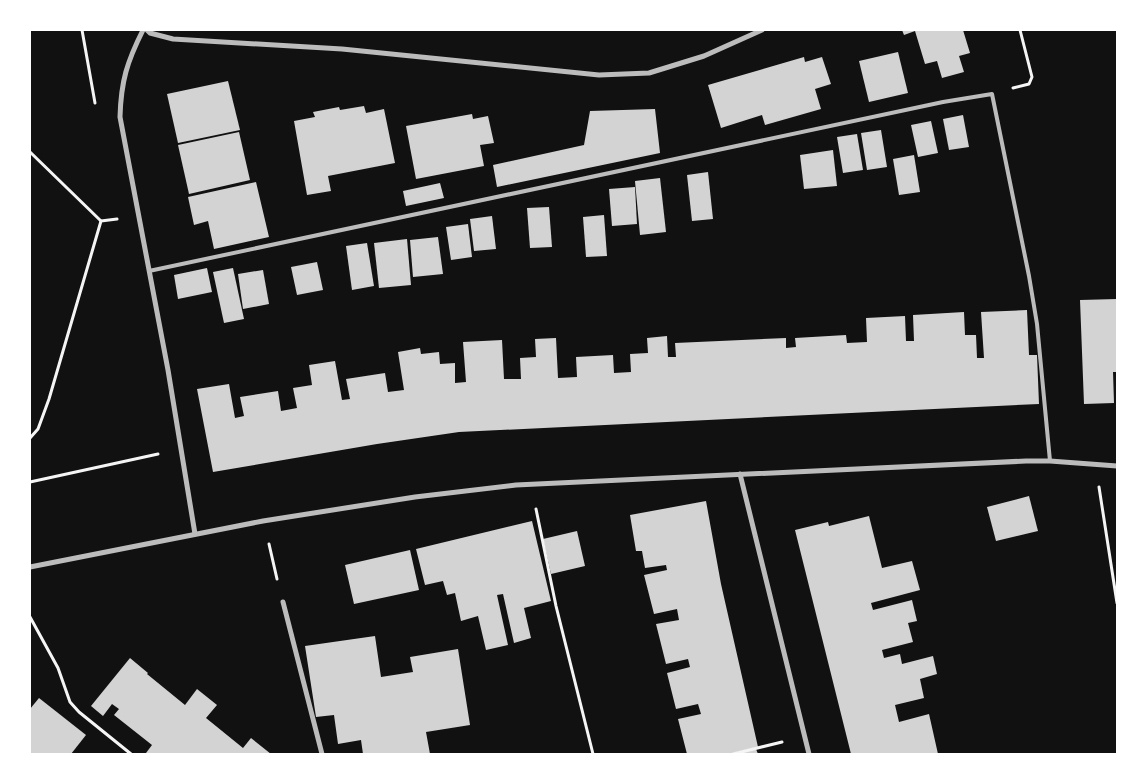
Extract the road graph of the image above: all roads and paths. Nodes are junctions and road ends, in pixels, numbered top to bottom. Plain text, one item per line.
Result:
1 (143, 30) edge
2 (147, 30) edge
3 (762, 30) edge
4 (1020, 30) edge
5 (992, 94) junction
6 (30, 152) edge
7 (117, 219) dead end
8 (102, 221) junction
9 (149, 271) junction
10 (30, 438) edge
11 (181, 449) junction
12 (1050, 461) junction
13 (1095, 465) junction
14 (1117, 466) edge
15 (740, 474) junction
16 (30, 482) edge
17 (530, 484) junction
18 (263, 521) junction
19 (195, 534) junction
20 (30, 567) edge
21 (283, 602) joint
22 (1117, 602) edge
23 (30, 617) edge
24 (805, 737) junction
25 (130, 754) edge
26 (322, 754) edge
27 (593, 754) edge
28 (733, 754) edge
29 (809, 754) edge

1 - 9 street
2 - 3 street
4 - 5 path
5 - 9 lane
5 - 12 lane
6 - 8 path
7 - 8 path
8 - 10 path
9 - 11 street
11 - 16 path
11 - 19 street
12 - 13 street
12 - 15 street
13 - 14 street
13 - 22 path
15 - 17 street
15 - 24 street
17 - 18 street
17 - 27 path
18 - 19 street
18 - 21 path
19 - 20 street
21 - 26 street
23 - 25 path
24 - 28 path
24 - 29 street

